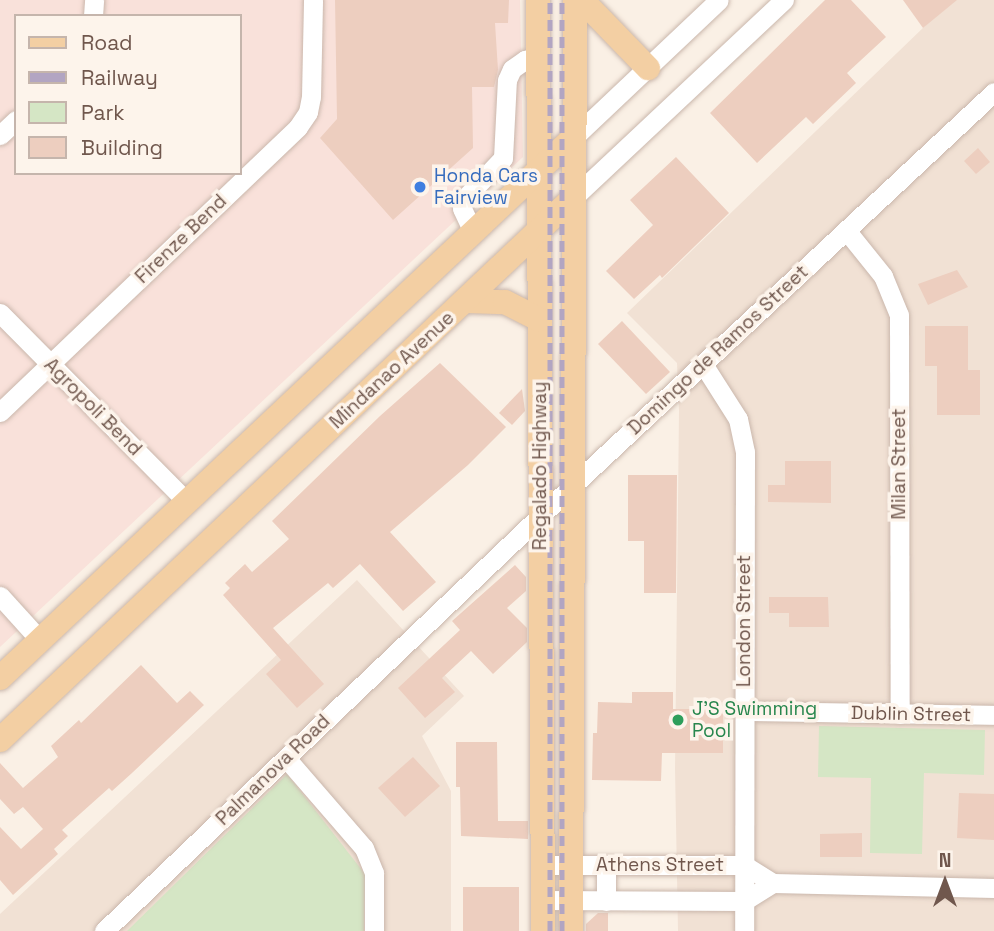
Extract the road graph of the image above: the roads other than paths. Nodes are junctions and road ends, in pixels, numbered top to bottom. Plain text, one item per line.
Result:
1 (313, 0) edge
2 (538, 0) edge
3 (575, 0) edge
4 (582, 0) edge
5 (719, 0) edge
6 (784, 0) edge
7 (538, 58) junction
8 (648, 68) junction
9 (994, 92) edge
10 (14, 122) edge
11 (0, 135) edge
12 (574, 137) junction
13 (538, 170) junction
14 (574, 197) junction
15 (539, 230) junction
16 (846, 230) junction
17 (473, 232) junction
18 (467, 301) junction
19 (0, 313) edge
20 (539, 319) junction
21 (50, 364) junction
22 (703, 364) junction
23 (0, 412) edge
24 (572, 487) junction
25 (186, 501) junction
26 (540, 516) junction
27 (0, 596) edge
28 (443, 609) joint
29 (39, 639) junction
30 (0, 678) edge
31 (744, 711) junction
32 (900, 714) junction
33 (994, 715) edge
34 (0, 740) edge
35 (286, 758) junction
36 (744, 864) junction
37 (542, 865) junction
38 (571, 865) junction
39 (606, 865) junction
40 (772, 883) junction
41 (994, 888) edge
42 (542, 900) junction
43 (571, 900) junction
44 (606, 901) junction
45 (744, 901) junction
46 (104, 931) edge
47 (374, 931) edge
48 (542, 931) edge
49 (571, 931) edge
50 (744, 931) edge

1 - 21 street, Firenze Bend
2 - 7 main road, Regalado Highway
3 - 12 main road, Regalado Highway
4 - 8 main road
5 - 8 street
6 - 14 street, Mindanao Avenue
7 - 13 main road, Regalado Highway
7 - 17 street
8 - 12 street
9 - 16 street, Domingo de Ramos Street
10 - 11 street
12 - 13 main road
12 - 14 main road, Regalado Highway
13 - 15 main road, Regalado Highway
13 - 17 main road
14 - 15 main road, Mindanao Avenue
14 - 24 main road, Regalado Highway
15 - 18 main road, Mindanao Avenue
15 - 20 main road, Regalado Highway
16 - 22 street, Domingo de Ramos Street
16 - 32 street, Milan Street
17 - 25 main road
18 - 20 main road
18 - 34 main road, Mindanao Avenue
19 - 21 street, Agropoli Bend
20 - 26 main road, Regalado Highway
21 - 23 street, Firenze Bend
21 - 25 street, Agropoli Bend
22 - 24 street, Domingo de Ramos Street
22 - 31 street, London Street
24 - 26 street, Domingo de Ramos Street
24 - 38 main road, Regalado Highway
25 - 29 main road
26 - 28 street, Domingo de Ramos Street
26 - 37 main road, Regalado Highway
27 - 29 street
28 - 35 street, Palmanova Road
29 - 30 main road
31 - 32 street, Dublin Street
31 - 36 street, London Street
32 - 33 street, Dublin Street
35 - 46 street, Palmanova Road
35 - 47 street
36 - 39 street, Athens Street
36 - 40 street, Athens Street
36 - 45 street, London Street
37 - 38 street, Athens Street
37 - 42 main road, Regalado Highway
38 - 39 street, Athens Street
38 - 43 main road, Regalado Highway
39 - 44 street
40 - 41 street
40 - 45 street
42 - 43 street, Athens Street
42 - 48 main road, Regalado Highway
43 - 44 street, Athens Street
43 - 49 main road, Regalado Highway
44 - 45 street, Athens Street
45 - 50 street, London Street

